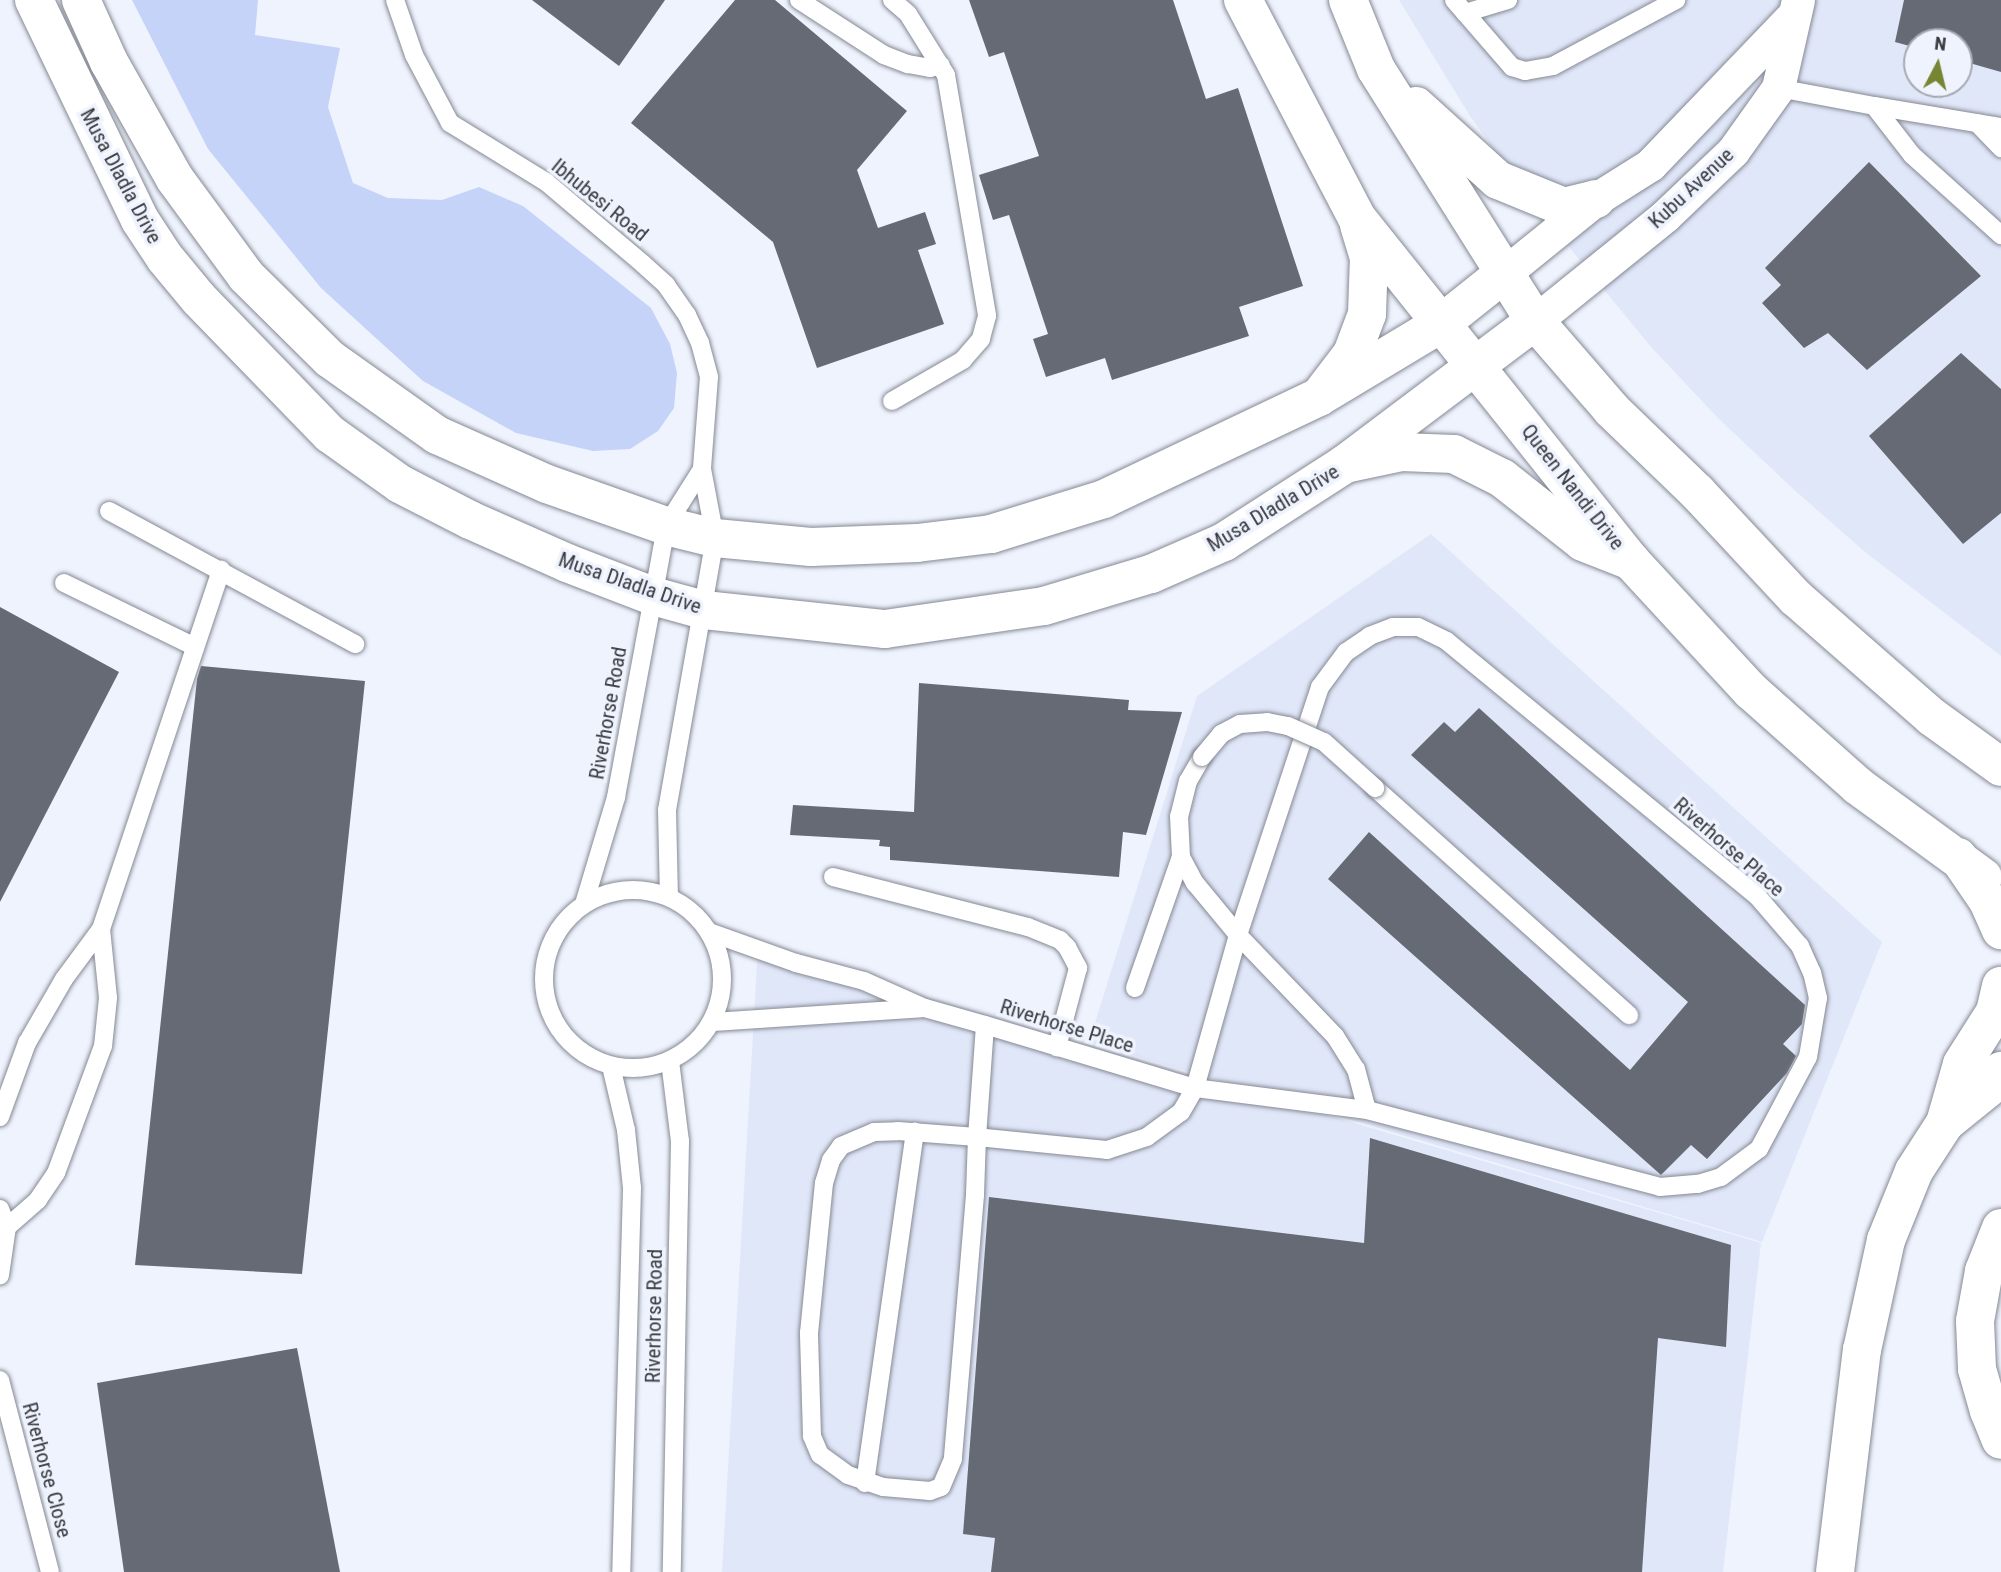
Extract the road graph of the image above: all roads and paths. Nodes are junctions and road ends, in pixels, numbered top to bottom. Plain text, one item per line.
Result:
1 (34, 0) edge
2 (81, 0) edge
3 (396, 0) edge
4 (800, 0) edge
5 (892, 0) edge
6 (1243, 0) edge
7 (1348, 0) edge
8 (1508, 0) edge
9 (1676, 0) edge
10 (1459, 7) edge
11 (1795, 8) edge
12 (941, 65) junction
13 (1377, 69) junction
14 (1778, 88) junction
15 (1874, 106) junction
16 (1977, 123) junction
17 (2001, 127) edge
18 (2001, 148) edge
19 (1597, 199) junction
20 (1357, 218) junction
21 (2001, 235) edge
22 (1506, 272) junction
23 (1535, 321) junction
24 (1443, 323) junction
25 (1477, 365) junction
26 (1319, 397) junction
27 (892, 401) dead end
28 (1345, 464) junction
29 (702, 469) junction
30 (110, 511) dead end
31 (666, 526) junction
32 (715, 538) junction
33 (1631, 561) junction
34 (221, 570) junction
35 (64, 583) dead end
36 (653, 596) junction
37 (704, 610) junction
38 (355, 644) dead end
39 (195, 647) junction
40 (2001, 768) edge
41 (1181, 857) junction
42 (1958, 857) junction
43 (832, 877) dead end
44 (2001, 892) edge
45 (669, 897) junction
46 (584, 904) junction
47 (101, 929) junction
48 (2001, 930) edge
49 (709, 932) junction
50 (1238, 935) junction
51 (2001, 986) edge
52 (1135, 988) dead end
53 (926, 1008) junction
54 (1629, 1015) dead end
55 (713, 1022) junction
56 (985, 1024) junction
57 (1057, 1047) junction
58 (670, 1061) junction
59 (611, 1066) junction
60 (2001, 1071) edge
61 (1195, 1088) junction
62 (1367, 1110) junction
63 (0, 1117) edge
64 (1945, 1123) junction
65 (915, 1132) junction
66 (977, 1137) junction
67 (0, 1209) edge
68 (7, 1227) junction
69 (2001, 1228) edge
70 (0, 1275) edge
71 (0, 1380) edge
72 (2001, 1440) edge
73 (865, 1483) junction
74 (50, 1572) edge
75 (621, 1572) edge
76 (672, 1572) edge
77 (1835, 1572) edge

1 - 36 main road, Musa Dladla Drive
2 - 31 main road, Musa Dladla Drive
3 - 29 lane, Ibhubesi Road
4 - 12 lane
5 - 12 lane
6 - 20 main road, Queen Nandi Drive
7 - 13 main road
8 - 10 lane
9 - 10 lane
11 - 14 street, Kubu Avenue
11 - 19 street, Kubu Avenue
12 - 27 lane
13 - 19 main road
13 - 22 main road
14 - 15 lane
14 - 23 street, Kubu Avenue
15 - 16 lane
15 - 21 lane
16 - 17 lane
16 - 18 lane
19 - 22 street, Kubu Avenue
20 - 24 main road, Queen Nandi Drive
20 - 26 main road
22 - 23 main road
22 - 24 main road, Musa Dladla Drive
23 - 25 main road, Musa Dladla Drive
23 - 40 main road
24 - 25 main road, Queen Nandi Drive
24 - 26 main road, Musa Dladla Drive
25 - 28 main road, Musa Dladla Drive
25 - 33 main road, Queen Nandi Drive
26 - 32 main road, Musa Dladla Drive
28 - 33 main road
28 - 37 main road, Musa Dladla Drive
29 - 31 lane, Ibhubesi Road
29 - 32 lane, Ibhubesi Road
30 - 34 lane
31 - 32 main road, Musa Dladla Drive
31 - 36 lane, Riverhorse Road
32 - 37 lane
33 - 42 main road, Queen Nandi Drive
34 - 38 lane
34 - 39 lane
35 - 39 lane
36 - 37 main road, Musa Dladla Drive
36 - 46 lane, Riverhorse Road
37 - 45 lane
39 - 47 lane
41 - 50 lane
41 - 52 lane
41 - 54 lane, bridge
42 - 44 main road, Queen Nandi Drive
42 - 48 main road
43 - 57 lane
45 - 46 lane, Riverhorse Road
45 - 49 lane, Riverhorse Road
46 - 59 lane, Riverhorse Road
47 - 63 lane
47 - 68 lane
49 - 53 lane, Riverhorse Place
49 - 55 lane, Riverhorse Road
50 - 61 lane, Riverhorse Place
50 - 62 lane
50 - 62 lane, Riverhorse Place
51 - 64 main road
53 - 55 lane, Riverhorse Place
53 - 56 lane, Riverhorse Place
55 - 58 lane, Riverhorse Road
56 - 57 lane, Riverhorse Place
56 - 66 lane
57 - 61 lane, Riverhorse Place
58 - 59 lane, Riverhorse Road
58 - 76 lane, Riverhorse Road
59 - 75 lane, Riverhorse Road
60 - 64 main road
61 - 62 lane, Riverhorse Place
61 - 66 lane
64 - 77 main road
65 - 66 lane
65 - 73 lane
65 - 73 lane
66 - 73 lane
67 - 68 lane
68 - 70 lane
69 - 72 main road
71 - 74 lane, Riverhorse Close

